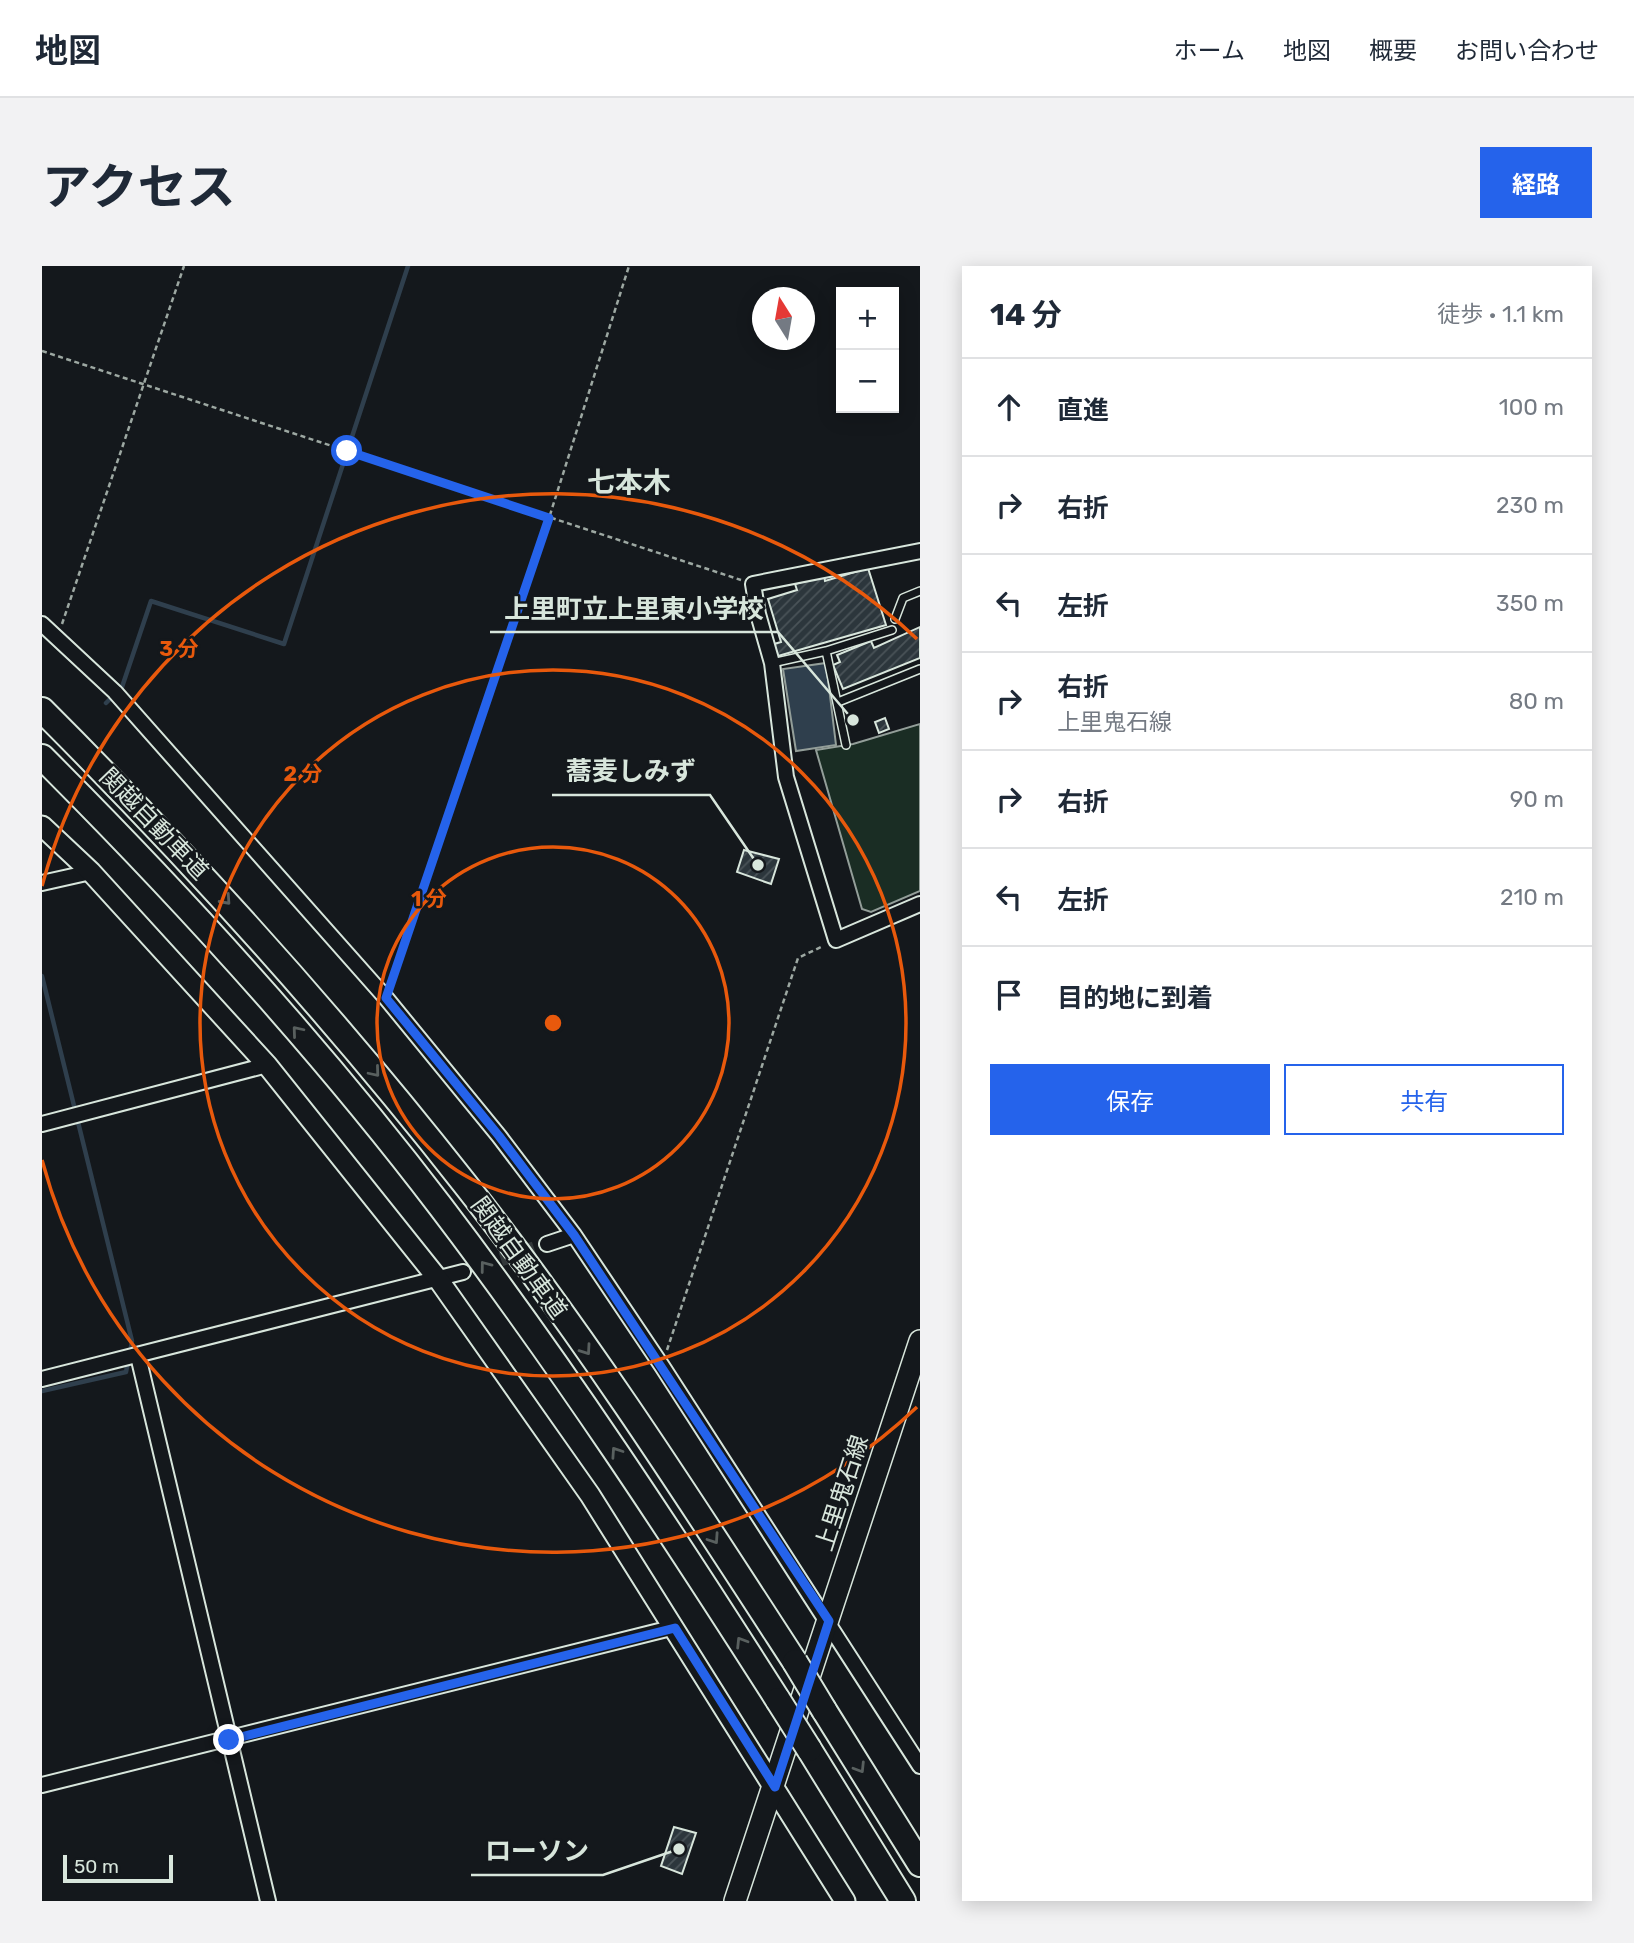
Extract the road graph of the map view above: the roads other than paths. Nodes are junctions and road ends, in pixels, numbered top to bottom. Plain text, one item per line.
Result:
1 (920, 551) edge
2 (920, 591) edge
3 (895, 619) dead end
4 (42, 624) edge
5 (892, 630) dead end
6 (57, 638) junction
7 (42, 645) edge
8 (826, 650) junction
9 (772, 663) junction
10 (920, 668) edge
11 (838, 702) junction
12 (42, 710) edge
13 (846, 745) dead end
14 (42, 757) edge
15 (42, 826) edge
16 (91, 872) junction
17 (42, 883) edge
18 (920, 904) edge
19 (267, 1065) junction
20 (42, 1124) edge
21 (574, 1235) junction
22 (547, 1244) tunnel mouth
23 (463, 1272) tunnel mouth
24 (438, 1279) junction
25 (920, 1341) edge
26 (138, 1356) junction
27 (42, 1379) edge
28 (829, 1621) junction
29 (675, 1628) junction
30 (229, 1740) junction
31 (920, 1766) edge
32 (42, 1785) edge
33 (775, 1787) junction
34 (920, 1864) edge
35 (268, 1901) edge
36 (735, 1901) edge
37 (845, 1901) edge
38 (904, 1901) edge

1 - 9 street
2 - 3 lane
4 - 6 street
5 - 8 lane
6 - 7 street
6 - 21 street
8 - 9 lane
8 - 11 lane
9 - 18 street
10 - 11 lane
11 - 13 lane
12 -> 34 highway, 関越自動車道, bridge
38 -> 14 highway, 関越自動車道, bridge
15 - 16 street
16 - 17 street
16 - 19 street
19 - 20 street
19 - 24 street
21 - 22 street
21 - 28 street
23 - 24 street
24 - 26 street
24 - 29 street
25 - 28 main road, 上里鬼石線
26 - 27 street
26 - 30 street
28 - 31 street
28 - 33 main road, 上里鬼石線
29 - 30 street
29 - 33 street
30 - 32 street
30 - 35 street
33 - 36 main road, 上里鬼石線
33 - 37 street

